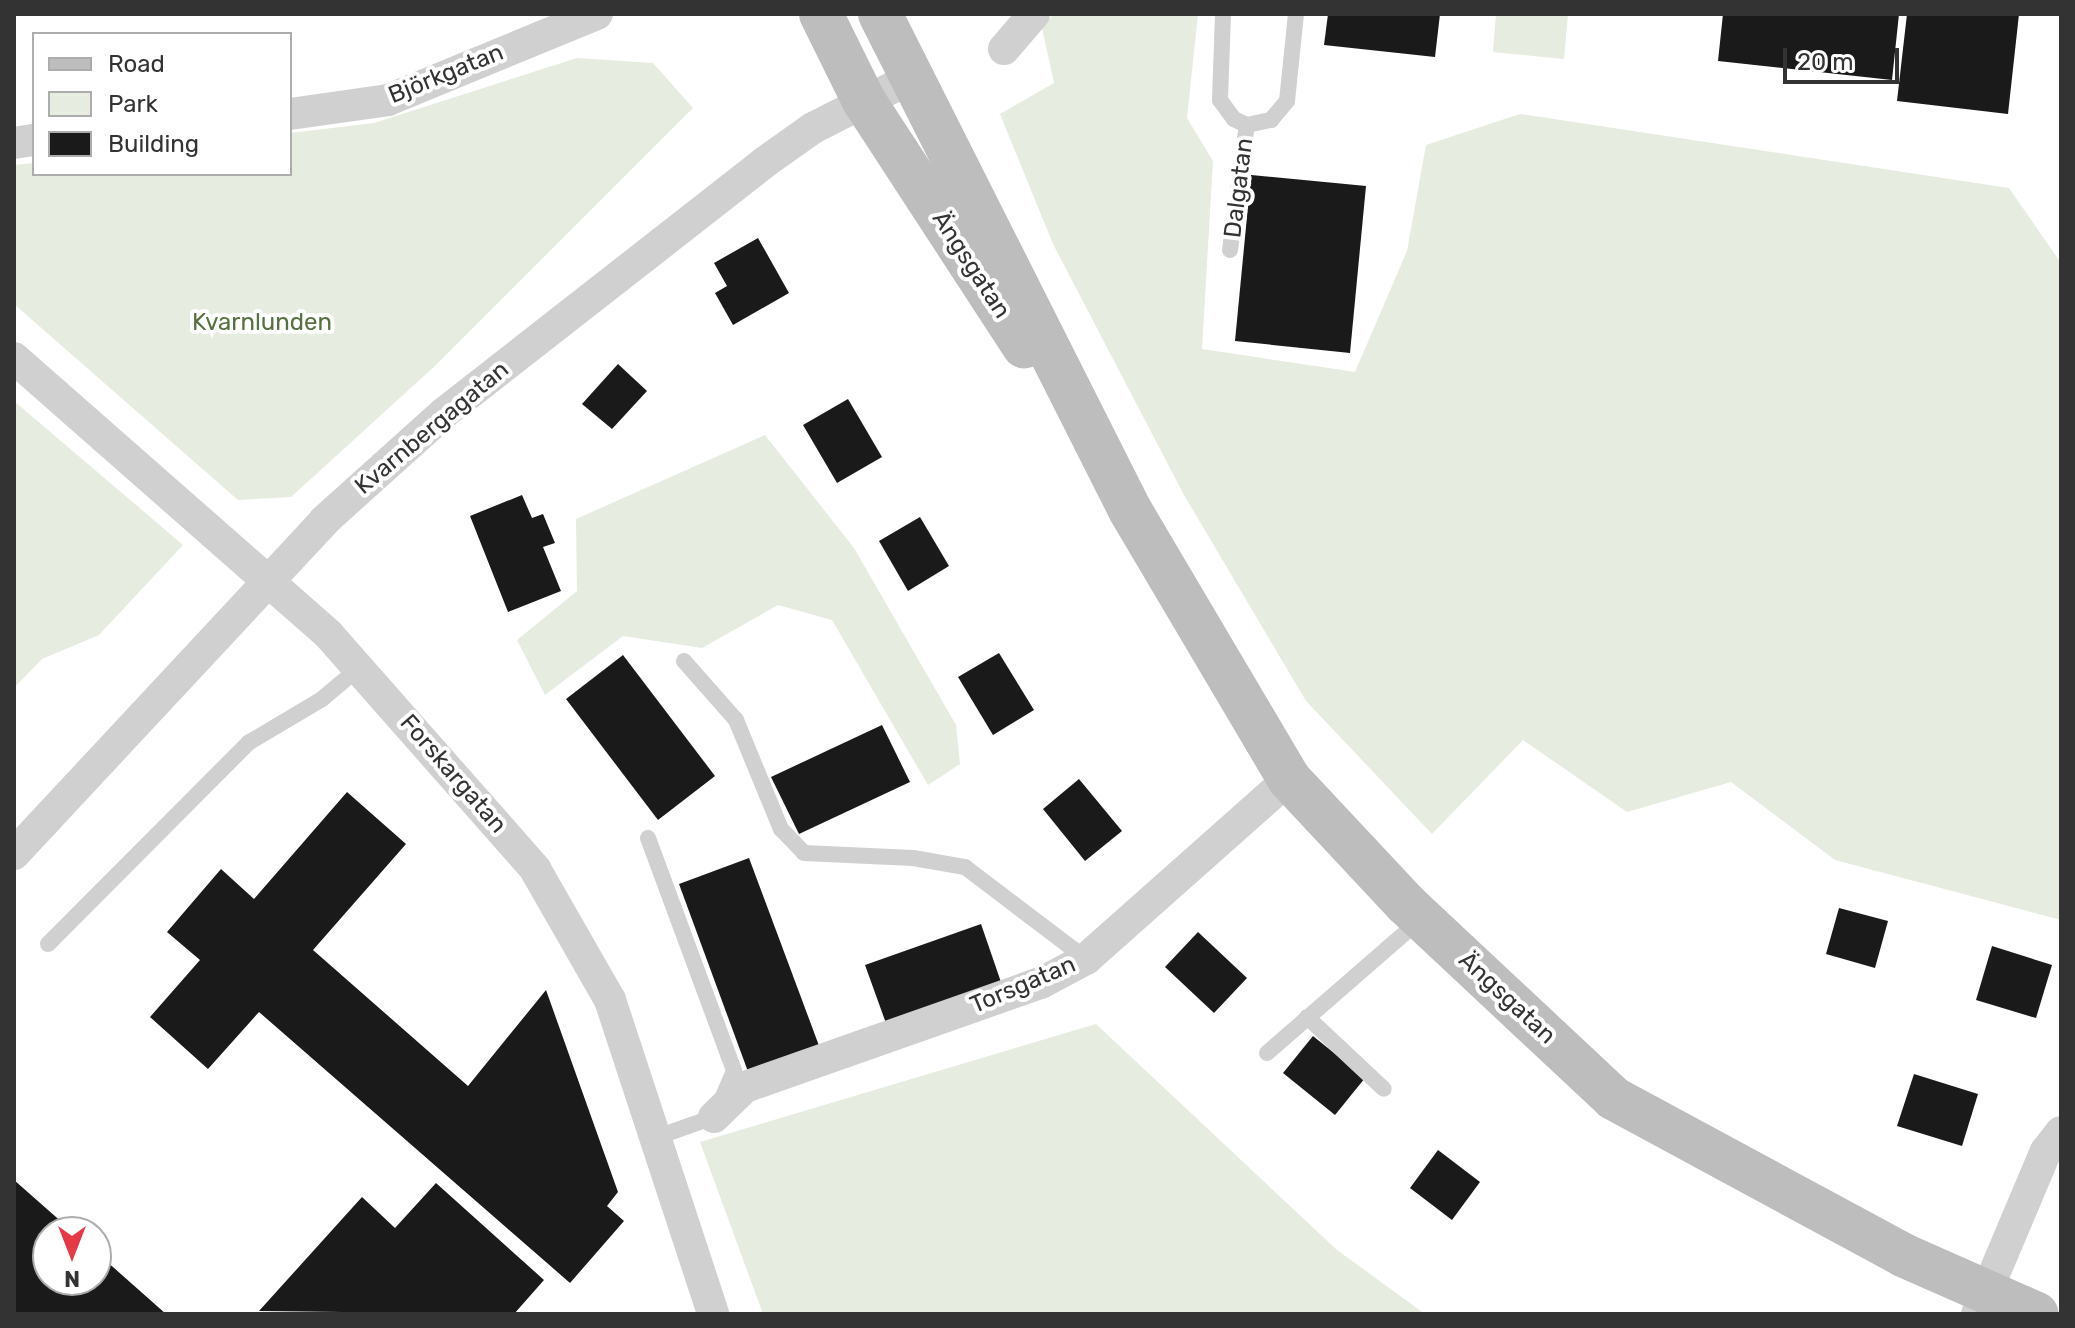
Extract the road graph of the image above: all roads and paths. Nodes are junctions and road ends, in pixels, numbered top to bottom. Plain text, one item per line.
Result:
1 (597, 14) edge
2 (821, 14) edge
3 (880, 14) edge
4 (1034, 14) edge
5 (1223, 14) edge
6 (1296, 14) edge
7 (1004, 49) dead end
8 (913, 77) junction
9 (864, 101) junction
10 (292, 114) edge
11 (1247, 125) junction
12 (1230, 250) dead end
13 (14, 358) edge
14 (1130, 510) junction
15 (266, 584) junction
16 (684, 661) dead end
17 (359, 668) junction
18 (1289, 779) junction
19 (648, 838) dead end
20 (14, 854) edge
21 (1421, 919) junction
22 (48, 944) dead end
23 (1086, 959) junction
24 (1307, 1017) junction
25 (1267, 1053) dead end
26 (1384, 1089) dead end
27 (714, 1117) junction
28 (2061, 1132) edge
29 (657, 1137) junction
30 (1982, 1303) edge
31 (713, 1314) edge
32 (2037, 1314) edge

1 - 10 street, Björkgatan
2 - 9 main road, Ängsgatan
3 - 8 main road, Ängsgatan
4 - 7 street
5 - 11 lane, Dalgatan
6 - 11 lane, Dalgatan
8 - 9 street, Kvarnbergagatan
8 - 14 main road, Ängsgatan
9 - 14 main road, Ängsgatan
9 - 15 street, Kvarnbergagatan
11 - 12 lane, Dalgatan
13 - 15 street, Forskargatan
14 - 18 main road, Ängsgatan
15 - 17 street, Forskargatan
15 - 20 street, Kvarnbergagatan
16 - 23 lane
17 - 22 lane
17 - 29 street, Forskargatan
18 - 21 main road, Ängsgatan
18 - 23 street, Torsgatan
19 - 27 lane
21 - 24 lane
21 - 30 main road, Ängsgatan
23 - 27 street, Torsgatan
24 - 25 lane
24 - 26 lane
27 - 29 lane
28 - 30 street
29 - 31 street, Forskargatan
30 - 32 main road, Ängsgatan

